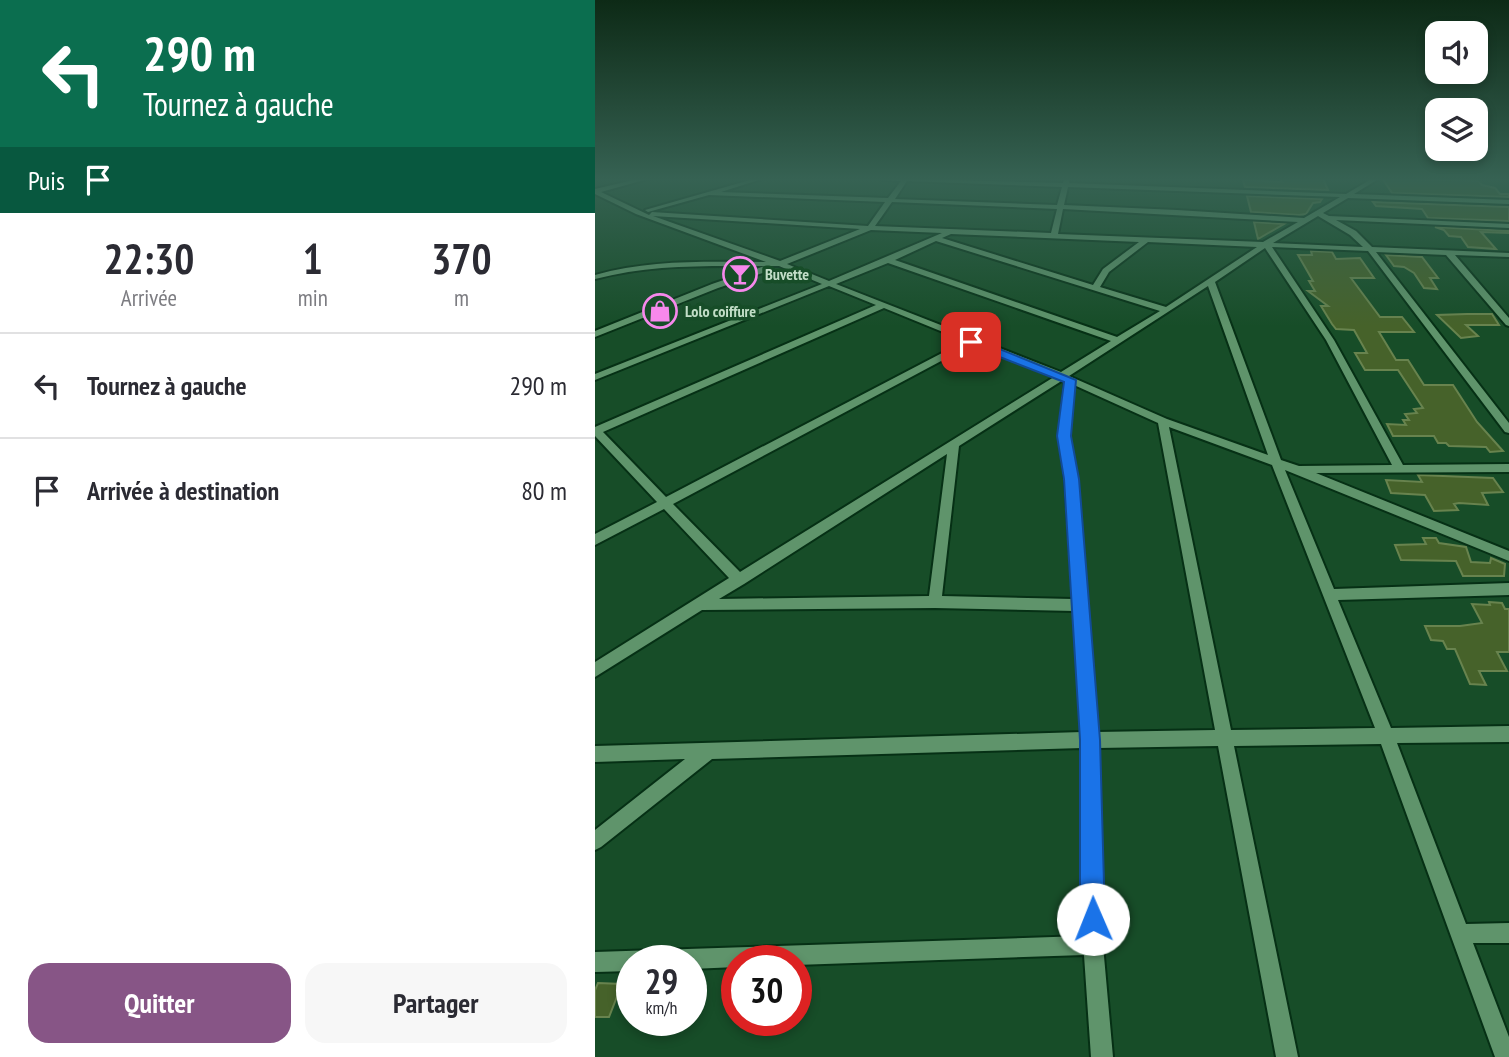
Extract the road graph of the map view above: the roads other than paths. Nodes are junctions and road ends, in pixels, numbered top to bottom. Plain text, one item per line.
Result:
1 (678, 227) edge
2 (846, 227) edge
3 (1056, 227) edge
4 (1292, 227) edge
5 (1344, 227) edge
6 (870, 229) junction
7 (911, 230) junction
8 (951, 231) junction
9 (1054, 235) junction
10 (936, 239) junction
11 (1146, 240) junction
12 (1266, 244) junction
13 (1369, 248) junction
14 (1448, 252) junction
15 (1509, 255) edge
16 (888, 260) junction
17 (780, 264) junction
18 (595, 276) edge
19 (1210, 280) junction
20 (825, 283) junction
21 (1096, 287) junction
22 (884, 305) junction
23 (1167, 310) junction
24 (1509, 323) edge
25 (595, 334) edge
26 (1117, 340) junction
27 (971, 342) junction
28 (595, 377) edge
29 (1065, 378) junction
30 (1163, 421) junction
31 (1509, 430) edge
32 (595, 431) edge
33 (954, 444) junction
34 (1277, 464) junction
35 (1399, 468) junction
36 (1509, 468) edge
37 (1295, 469) junction
38 (665, 502) junction
39 (595, 540) edge
40 (1509, 555) edge
41 (739, 580) junction
42 (1509, 589) edge
43 (1328, 595) junction
44 (936, 602) junction
45 (701, 605) junction
46 (1080, 605) junction
47 (595, 670) edge
48 (1509, 734) edge
49 (1386, 736) junction
50 (1224, 739) junction
51 (1090, 740) junction
52 (710, 750) junction
53 (595, 754) edge
54 (595, 841) edge
55 (1509, 933) edge
56 (1459, 934) junction
57 (1093, 945) junction
58 (595, 962) edge
59 (1102, 1057) edge
60 (1287, 1057) edge
61 (1506, 1057) edge

1 - 17 street
2 - 6 street
3 - 9 street
4 - 12 street
5 - 13 street
6 - 7 street
6 - 17 street
7 - 8 street
7 - 10 street
8 - 9 street
8 - 10 street
9 - 11 street
10 - 16 street
10 - 21 street
11 - 12 street
11 - 21 street
12 - 13 street
12 - 19 street
12 - 35 street
13 - 14 street
13 - 31 street
14 - 15 street
14 - 24 street
16 - 20 street
16 - 26 street
17 - 18 street
17 - 20 street
17 - 25 street
19 - 23 street
19 - 34 street
20 - 22 street
20 - 28 street
21 - 23 street
22 - 27 street
22 - 32 street
23 - 26 street
26 - 29 street
27 - 29 street
27 - 38 street
29 - 30 street
29 - 33 street
29 - 46 street
30 - 34 street
30 - 50 street
32 - 38 street
33 - 41 street
33 - 44 street
34 - 37 street
34 - 43 street
35 - 36 street
35 - 37 street
37 - 40 street
38 - 39 street
38 - 41 street
41 - 45 street
42 - 43 street
43 - 49 street
44 - 45 street
44 - 46 street
45 - 47 street
46 - 51 street
48 - 49 street
49 - 50 street
49 - 56 street
50 - 51 street
50 - 60 street
51 - 52 street
51 - 57 street
52 - 53 street
52 - 54 street
55 - 56 street
56 - 61 street
57 - 58 street
57 - 59 street

